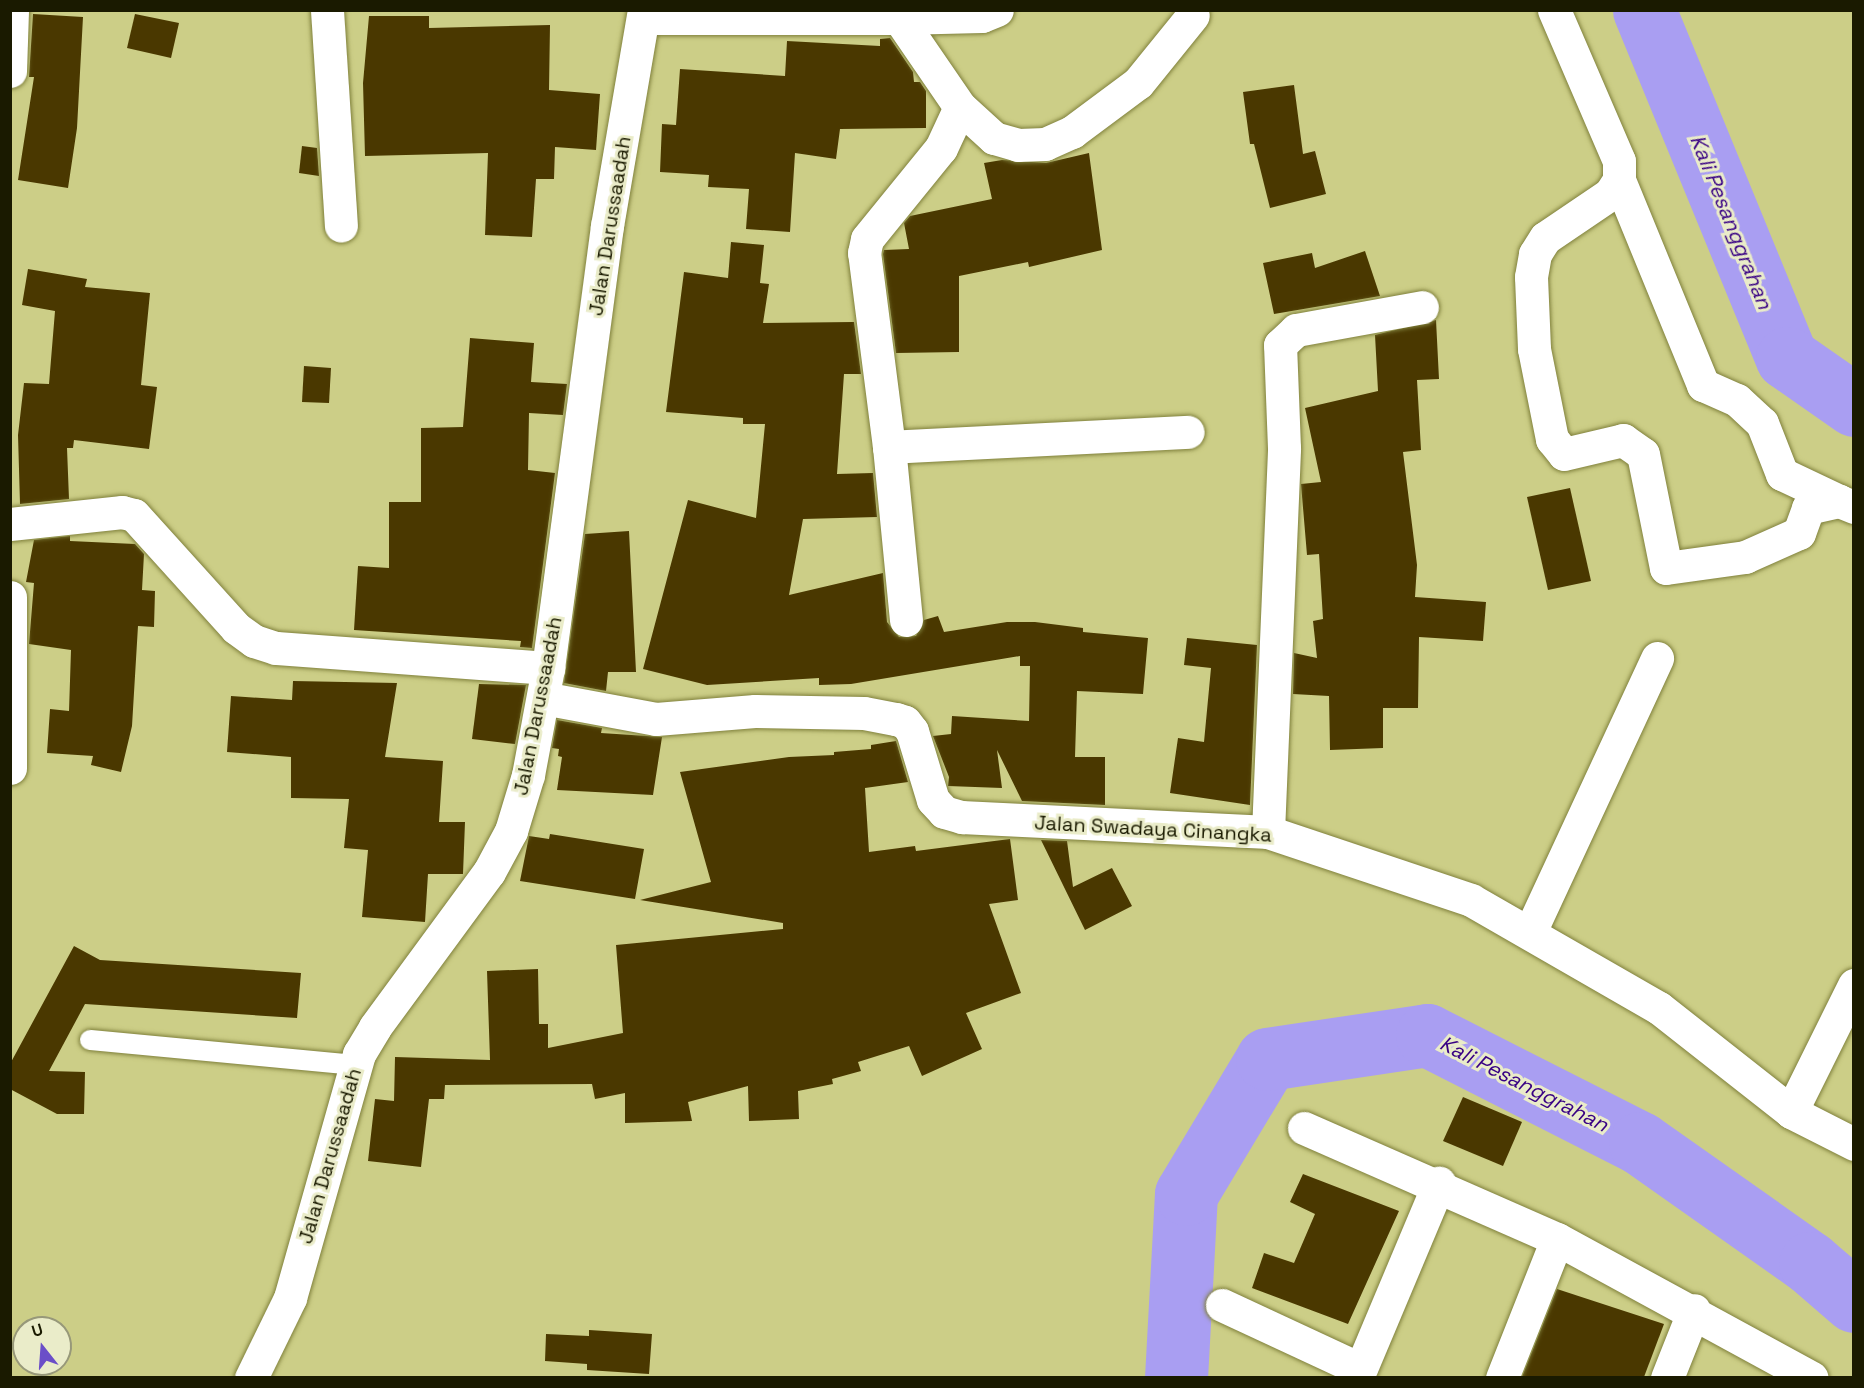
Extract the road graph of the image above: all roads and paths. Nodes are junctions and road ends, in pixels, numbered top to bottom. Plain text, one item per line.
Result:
1 (12, 10) edge
2 (327, 10) edge
3 (997, 10) edge
4 (1554, 10) edge
5 (644, 14) edge
6 (1193, 15) dead end
7 (889, 16) edge
8 (10, 71) edge
9 (960, 107) junction
10 (1619, 180) junction
11 (341, 226) dead end
12 (1422, 307) dead end
13 (1188, 432) dead end
14 (889, 447) junction
15 (1846, 504) edge
16 (10, 524) edge
17 (10, 597) edge
18 (906, 620) dead end
19 (1657, 658) dead end
20 (545, 683) junction
21 (10, 768) edge
22 (1268, 832) junction
23 (1530, 932) junction
24 (1854, 985) edge
25 (90, 1040) dead end
26 (356, 1065) junction
27 (1791, 1112) junction
28 (1304, 1128) dead end
29 (1854, 1144) edge
30 (1438, 1183) junction
31 (1557, 1239) junction
32 (1222, 1305) dead end
33 (1694, 1310) junction
34 (1358, 1373) edge
35 (251, 1377) edge
36 (1502, 1377) edge
37 (1667, 1377) edge
38 (1812, 1377) edge

1 - 8 street
2 - 11 street
3 - 7 street
4 - 10 street
5 - 7 street
5 - 20 street, Jalan Darussaadah
6 - 9 street
7 - 9 street
9 - 14 street
10 - 15 street
10 - 15 street
12 - 22 street
13 - 14 street
14 - 18 street
16 - 20 street
17 - 21 street
19 - 23 street
20 - 22 street, Jalan Swadaya Cinangka
20 - 26 street, Jalan Darussaadah
22 - 23 street, Jalan Swadaya Cinangka
23 - 27 street, Jalan Swadaya Cinangka
24 - 27 street
25 - 26 lane
26 - 35 street, Jalan Darussaadah
27 - 29 street, Jalan Swadaya Cinangka
28 - 30 street
30 - 31 street
30 - 34 street
31 - 33 street
31 - 36 street
32 - 34 street
33 - 37 street
33 - 38 street

